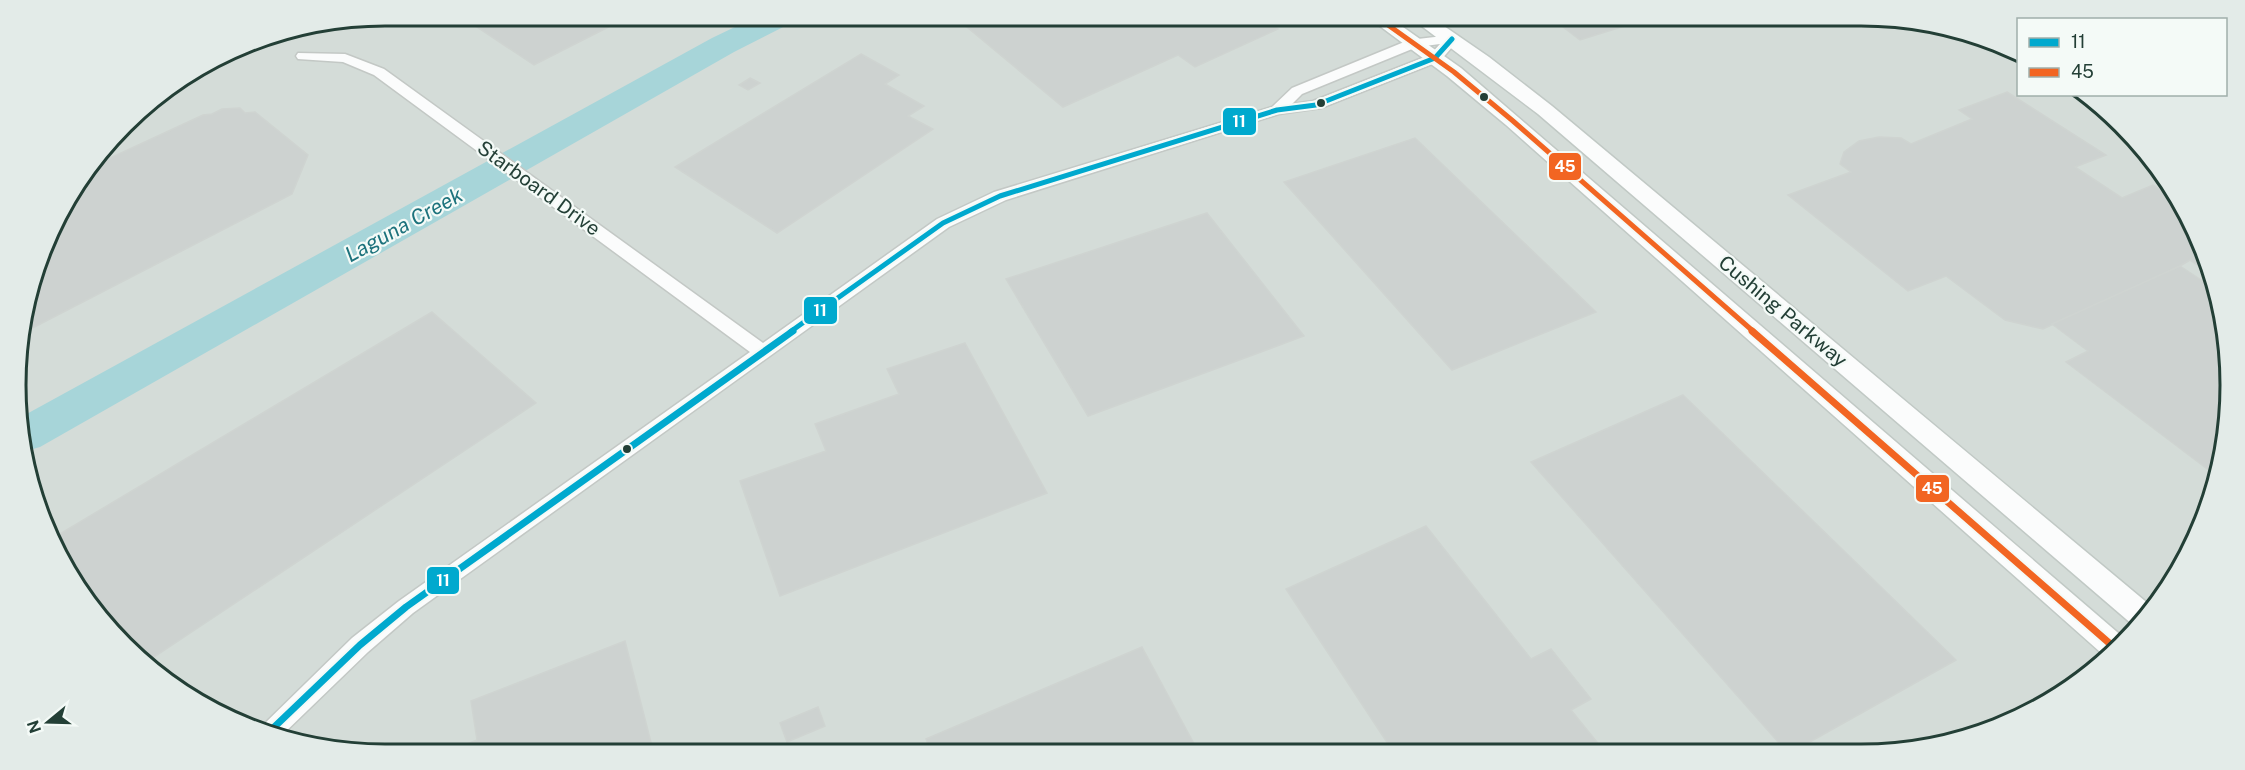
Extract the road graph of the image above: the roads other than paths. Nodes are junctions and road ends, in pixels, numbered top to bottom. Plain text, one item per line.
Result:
1 (1389, 26) edge
2 (1432, 26) edge
3 (1452, 39) junction
4 (1414, 44) junction
5 (303, 56) dead end
6 (1435, 58) junction
7 (1277, 110) junction
8 (762, 351) junction
9 (2138, 612) edge
10 (2109, 643) edge
11 (275, 727) edge

1 - 4 main road, Cushing Parkway
2 - 3 main road, Cushing Parkway
3 - 4 street
3 - 6 street
3 - 9 main road, Cushing Parkway
4 - 6 main road, Cushing Parkway
4 - 7 street
5 - 8 street, Starboard Drive
6 - 7 street
6 - 10 main road, Cushing Parkway
7 - 8 street
8 - 11 street

